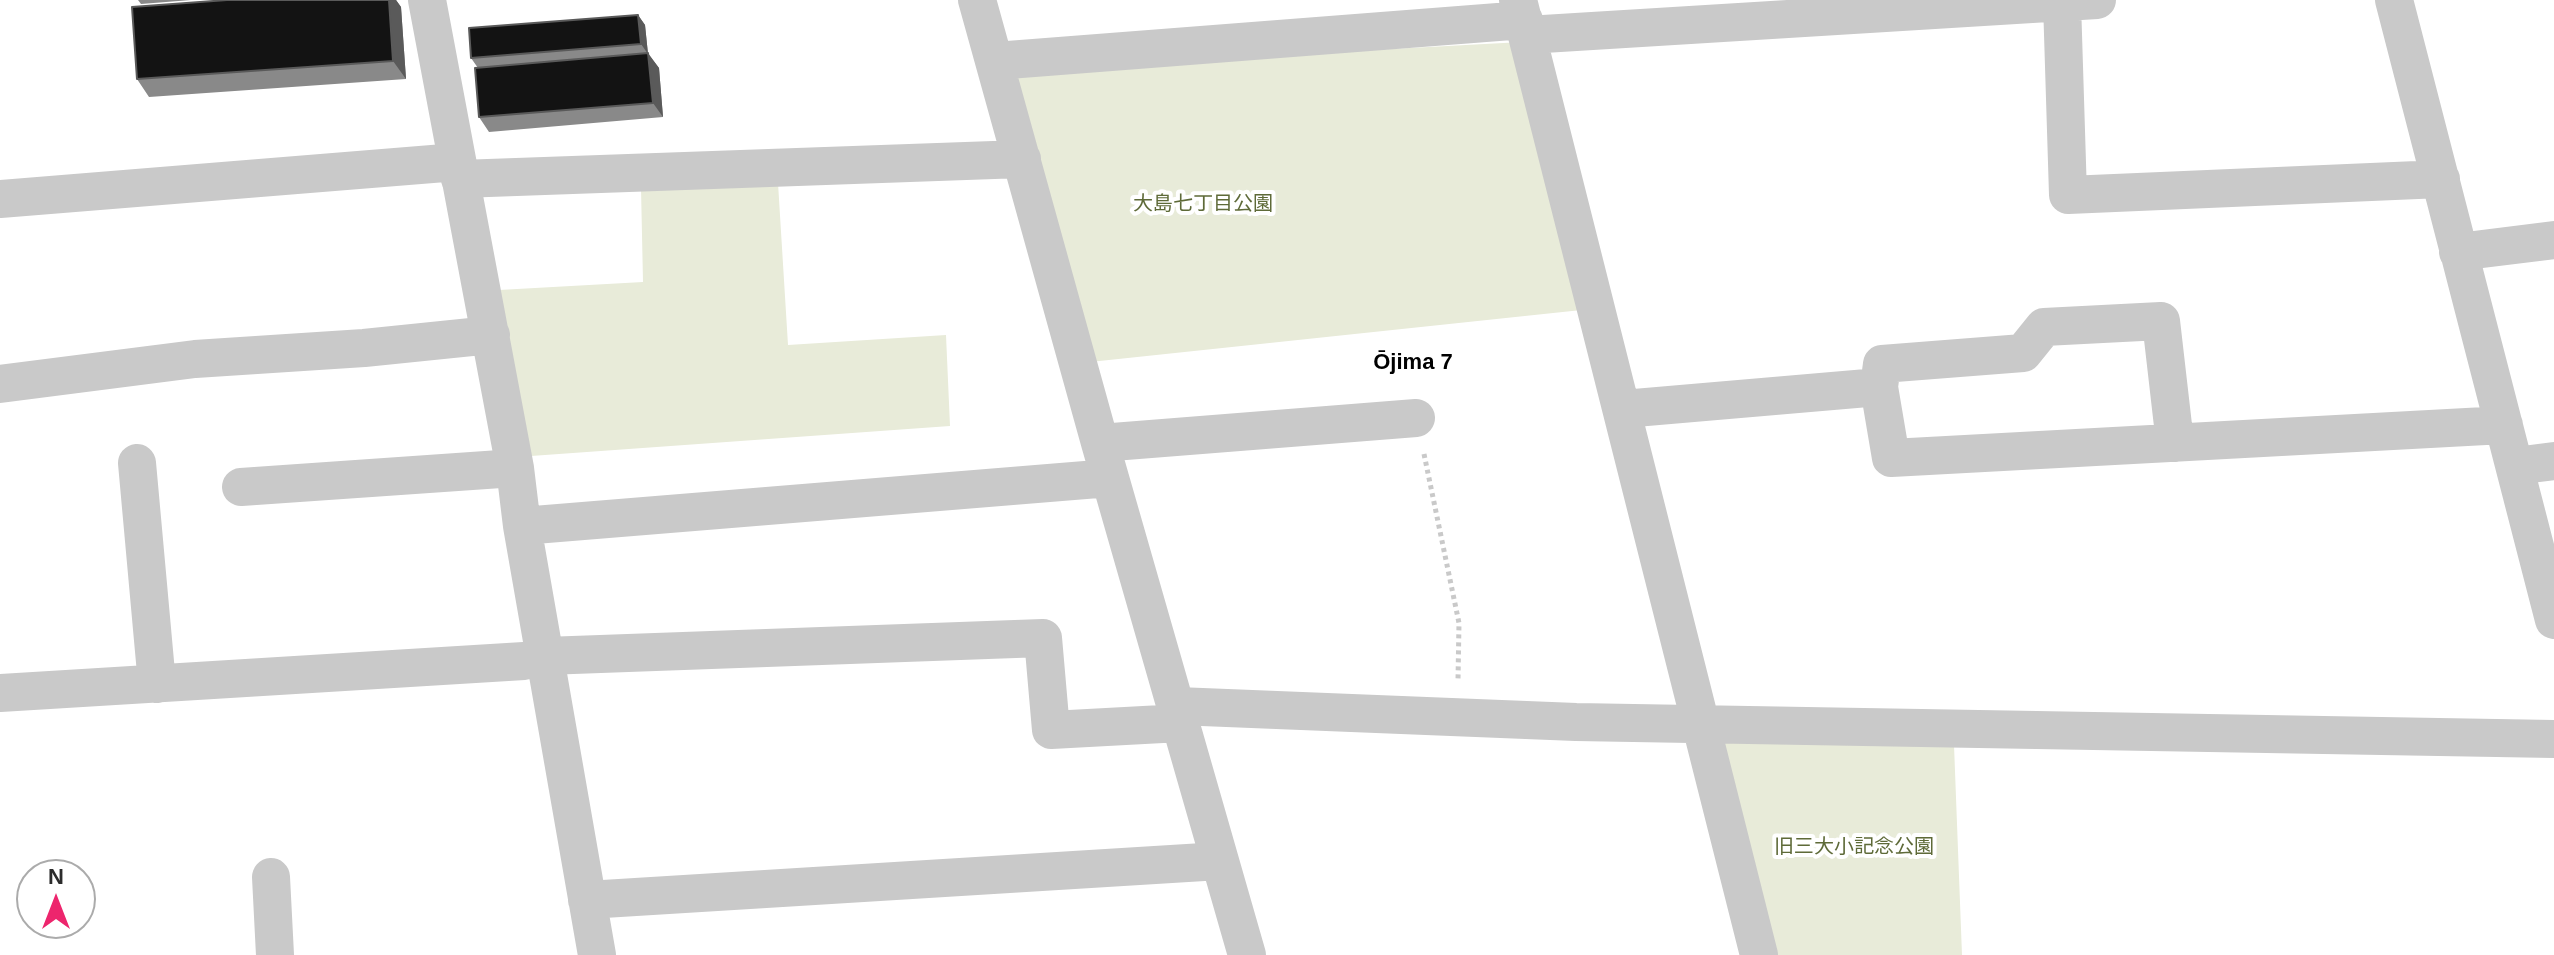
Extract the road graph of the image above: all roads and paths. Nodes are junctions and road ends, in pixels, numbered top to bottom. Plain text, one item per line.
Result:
1 (427, 0) edge
2 (977, 0) edge
3 (2394, 0) edge
4 (2079, 1) edge
5 (2013, 2) edge
6 (1896, 6) edge
7 (1776, 10) edge
8 (1656, 13) edge
9 (1523, 19) edge
10 (995, 61) junction
11 (1022, 159) junction
12 (458, 171) junction
13 (2441, 179) junction
14 (0, 199) edge
15 (2554, 240) edge
16 (2458, 252) junction
17 (491, 335) junction
18 (0, 384) edge
19 (1879, 387) junction
20 (1623, 409) junction
21 (1416, 418) joint
22 (2504, 425) junction
23 (2175, 443) junction
24 (1105, 461) junction
25 (2554, 461) edge
26 (137, 463) dead end
27 (2515, 466) junction
28 (515, 468) junction
29 (241, 487) dead end
30 (522, 526) junction
31 (2554, 620) edge
32 (534, 659) junction
33 (157, 684) junction
34 (0, 693) edge
35 (1179, 715) junction
36 (1457, 717) junction
37 (1702, 724) junction
38 (2554, 739) edge
39 (1220, 861) junction
40 (271, 877) dead end
41 (587, 900) junction
42 (275, 955) edge
43 (597, 955) edge
44 (1247, 955) edge
45 (1759, 955) edge

1 - 12 street
2 - 10 street
3 - 13 street
4 - 5 street
4 - 13 street
5 - 6 street
6 - 7 street
7 - 8 street
8 - 9 street
9 - 10 street
9 - 20 street
10 - 11 street
11 - 12 street
11 - 24 street
12 - 14 street
12 - 17 street
13 - 16 street
15 - 16 street
16 - 22 street
17 - 18 street
17 - 28 street
19 - 20 street
19 - 23 street
19 - 23 street
20 - 37 street
21 - 24 street
21 - 36 path
22 - 23 street
22 - 27 street
24 - 30 street
24 - 35 street
25 - 27 street
26 - 33 street
27 - 31 street
28 - 29 street
28 - 30 street
30 - 32 street
32 - 33 street
32 - 35 street
32 - 41 street
33 - 34 street
35 - 36 street
35 - 39 street
36 - 37 street
37 - 38 street
37 - 45 street
39 - 41 street
39 - 44 street
40 - 42 street
41 - 43 street

